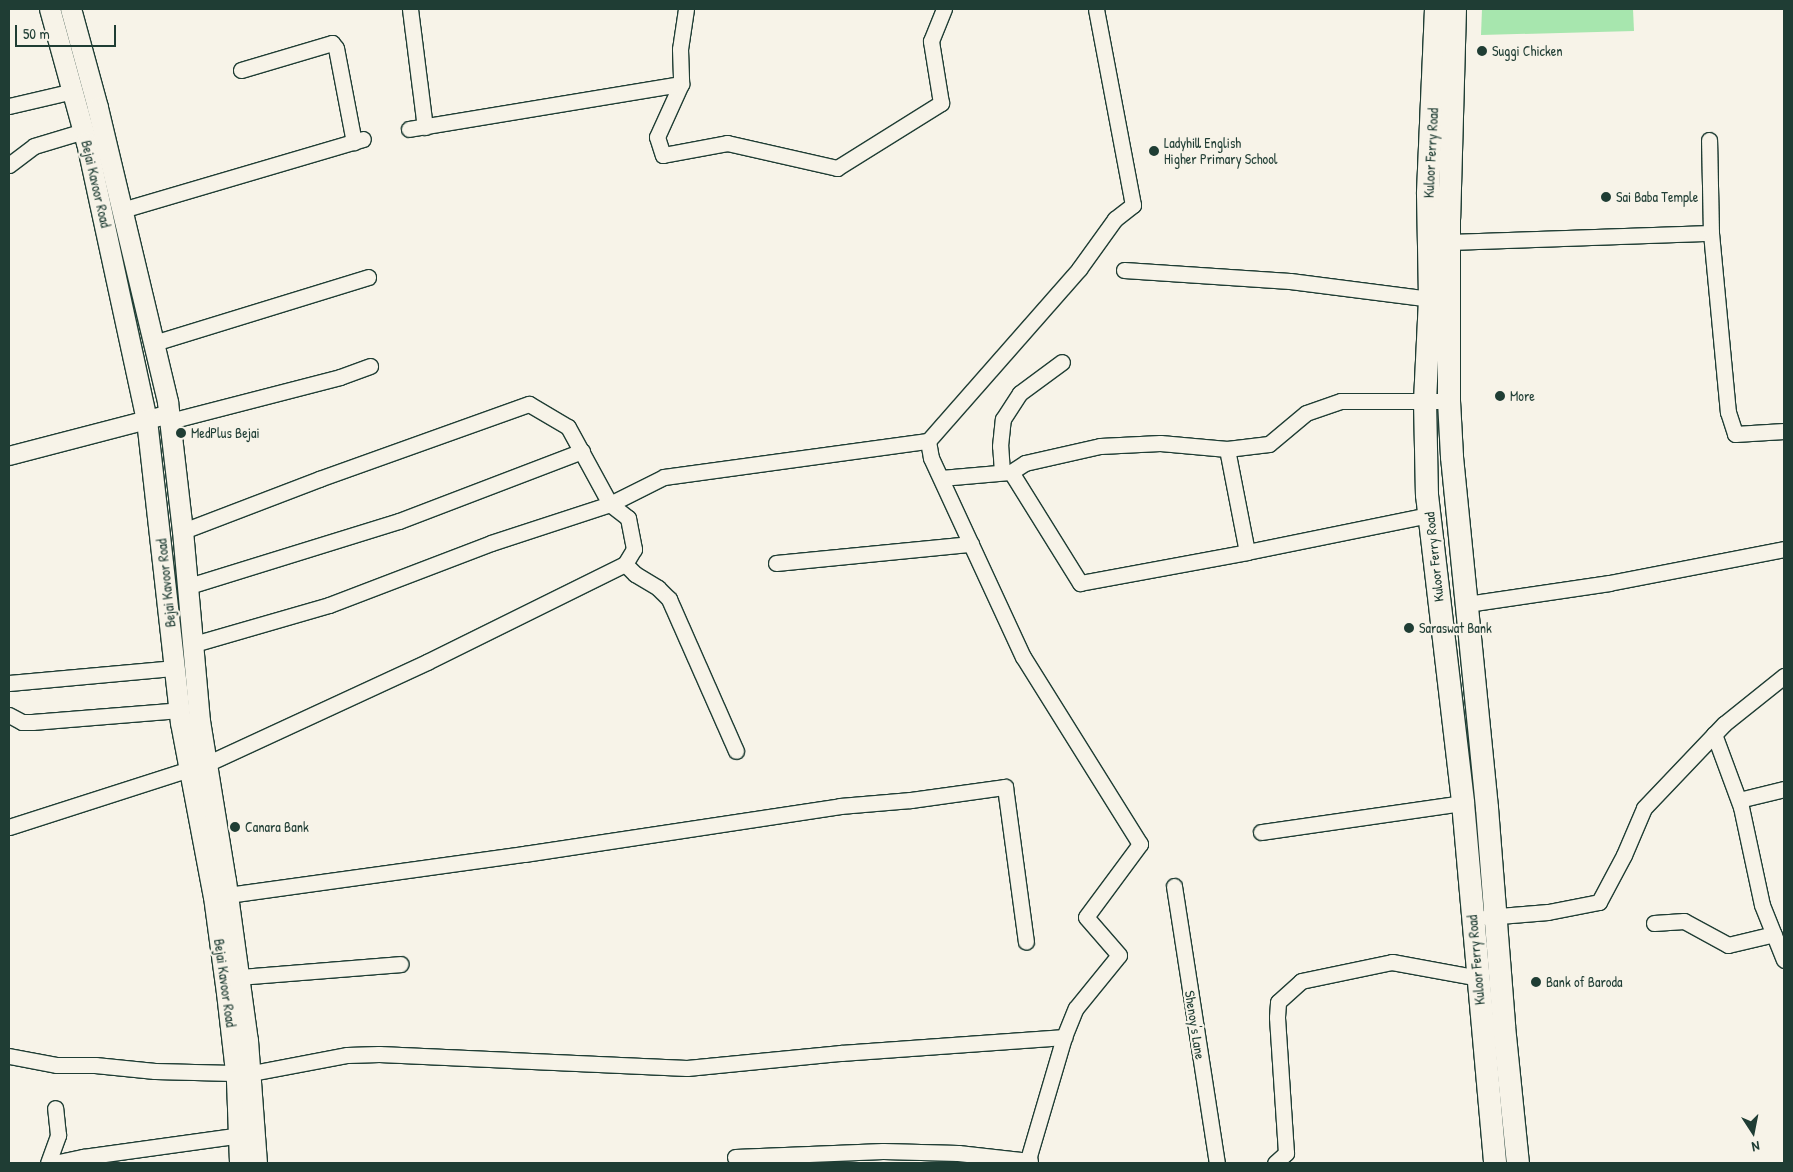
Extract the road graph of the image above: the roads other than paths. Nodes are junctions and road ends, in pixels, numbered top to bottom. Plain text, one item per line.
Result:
1 (50, 9) edge
2 (71, 9) edge
3 (410, 9) edge
4 (686, 9) edge
5 (944, 9) edge
6 (1096, 9) edge
7 (1436, 9) edge
8 (1455, 9) edge
9 (242, 70) dead end
10 (681, 84) junction
11 (73, 91) junction
12 (9, 106) edge
13 (84, 131) junction
14 (1709, 140) dead end
15 (9, 165) edge
16 (122, 210) junction
17 (1711, 233) junction
18 (1450, 242) junction
19 (1124, 270) dead end
20 (368, 277) dead end
21 (1430, 300) junction
22 (154, 343) junction
23 (1062, 362) dead end
24 (370, 366) dead end
25 (1425, 401) junction
26 (1449, 401) junction
27 (170, 418) junction
28 (147, 420) junction
29 (1784, 431) edge
30 (928, 441) junction
31 (1226, 449) junction
32 (582, 451) junction
33 (9, 456) edge
34 (1006, 472) junction
35 (941, 478) junction
36 (610, 504) junction
37 (1429, 515) junction
38 (183, 530) junction
39 (971, 544) junction
40 (1784, 549) edge
41 (1247, 552) junction
42 (776, 563) dead end
43 (625, 564) junction
44 (189, 586) junction
45 (1467, 604) junction
46 (194, 644) junction
47 (175, 668) junction
48 (1784, 676) edge
49 (9, 683) edge
50 (180, 710) junction
51 (9, 715) edge
52 (1714, 734) junction
53 (736, 751) dead end
54 (193, 768) junction
55 (1784, 789) edge
56 (1739, 800) junction
57 (1462, 803) junction
58 (9, 827) edge
59 (1261, 832) dead end
60 (1174, 886) dead end
61 (228, 895) junction
62 (1495, 916) junction
63 (1472, 918) junction
64 (1654, 923) dead end
65 (1774, 934) junction
66 (1026, 942) dead end
67 (1784, 960) edge
68 (400, 964) dead end
69 (239, 977) junction
70 (1479, 978) junction
71 (1064, 1037) junction
72 (9, 1056) edge
73 (244, 1077) junction
74 (55, 1108) dead end
75 (241, 1135) junction
76 (735, 1157) dead end
77 (1030, 1162) edge
78 (48, 1163) edge
79 (54, 1163) edge
80 (240, 1163) edge
81 (257, 1163) edge
82 (1217, 1163) edge
83 (1275, 1163) edge
84 (1495, 1163) edge
85 (1518, 1163) edge

1 - 11 main road, Bejai Kavoor Road
2 - 16 main road, Bejai Kavoor Road
3 - 10 street
4 - 10 street
5 - 10 street
6 - 30 street
7 - 21 main road, Kuloor Ferry Road
8 - 18 main road, Kuloor Ferry Road
9 - 16 street
11 - 12 street
11 - 13 main road, Bejai Kavoor Road
13 - 15 street
13 - 28 main road, Bejai Kavoor Road
14 - 17 street
16 - 22 main road, Bejai Kavoor Road
17 - 18 street
17 - 29 street
18 - 26 main road, Kuloor Ferry Road
19 - 21 street
20 - 22 street
21 - 25 main road, Kuloor Ferry Road
22 - 27 main road, Bejai Kavoor Road
23 - 34 street
24 - 27 street
25 - 26 street
25 - 31 street
25 - 37 main road, Kuloor Ferry Road
26 - 45 main road, Kuloor Ferry Road
27 - 28 street
27 - 38 main road, Bejai Kavoor Road
28 - 33 street
28 - 47 main road, Bejai Kavoor Road
30 - 35 street
30 - 36 street
31 - 34 street
31 - 41 street
32 - 36 street
32 - 38 street
32 - 44 street
34 - 35 street
34 - 41 street
35 - 39 street
36 - 43 street
36 - 46 street
37 - 41 street
37 - 57 main road, Kuloor Ferry Road
38 - 44 main road, Bejai Kavoor Road
39 - 42 street
39 - 71 street
40 - 45 street
43 - 53 street
43 - 54 street
44 - 46 main road, Bejai Kavoor Road
45 - 62 main road, Kuloor Ferry Road
46 - 54 main road, Bejai Kavoor Road
47 - 49 street
47 - 50 main road, Bejai Kavoor Road
48 - 52 street
50 - 51 street
50 - 54 main road, Bejai Kavoor Road
52 - 56 street
52 - 62 street
54 - 58 street
54 - 61 main road, Bejai Kavoor Road
54 - 73 main road, Bejai Kavoor Road
55 - 56 street
56 - 65 street
57 - 59 street
57 - 63 main road, Kuloor Ferry Road
60 - 82 street, Shenoy's Lane
61 - 66 street
61 - 69 main road, Bejai Kavoor Road
62 - 63 street
62 - 85 main road, Kuloor Ferry Road
63 - 70 main road, Kuloor Ferry Road
64 - 65 street
65 - 67 street
68 - 69 street
69 - 73 main road, Bejai Kavoor Road
70 - 83 street
70 - 84 main road, Kuloor Ferry Road
71 - 73 street
71 - 77 street
72 - 73 street
73 - 75 main road, Bejai Kavoor Road
73 - 81 main road, Bejai Kavoor Road
74 - 78 street
75 - 79 street
75 - 80 main road, Bejai Kavoor Road
76 - 77 street

